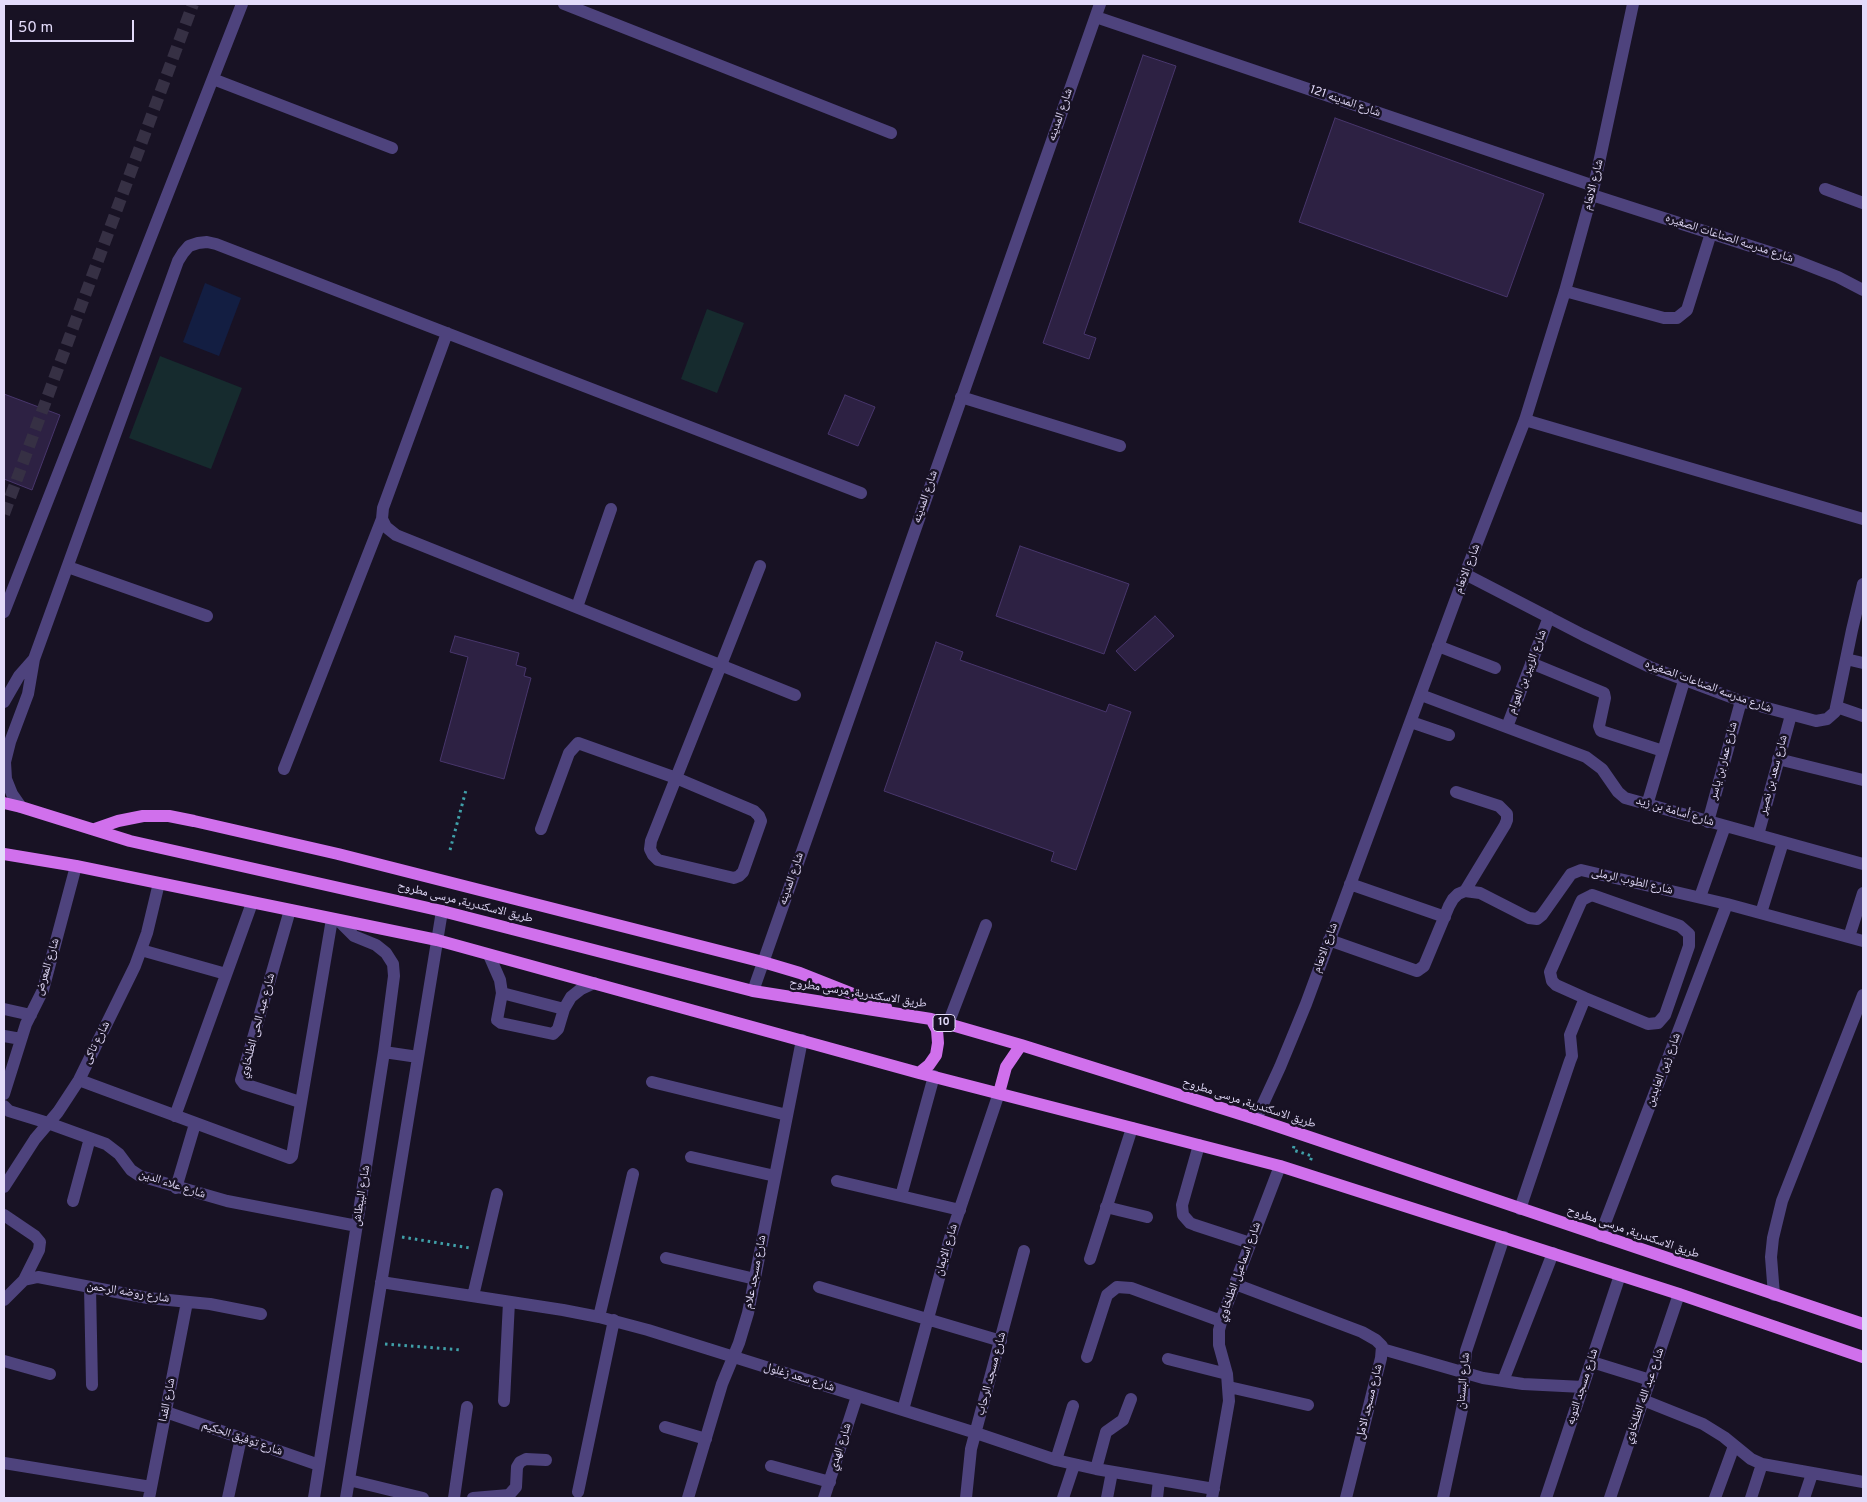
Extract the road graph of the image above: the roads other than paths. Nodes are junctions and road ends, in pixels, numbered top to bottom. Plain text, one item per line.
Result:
1 (242, 4) edge
2 (564, 4) edge
3 (1100, 4) edge
4 (1633, 4) edge
5 (1096, 17) junction
6 (213, 79) junction
7 (891, 134) dead end
8 (392, 148) dead end
9 (1825, 189) dead end
10 (1593, 190) junction
11 (1863, 203) edge
12 (1711, 233) junction
13 (1863, 290) edge
14 (1565, 291) junction
15 (447, 333) junction
16 (961, 397) junction
17 (1525, 420) junction
18 (1120, 446) dead end
19 (861, 493) dead end
20 (611, 509) dead end
21 (382, 519) junction
22 (1863, 519) edge
23 (760, 566) dead end
24 (68, 567) junction
25 (1465, 574) junction
26 (1863, 584) edge
27 (577, 607) junction
28 (4, 612) edge
29 (207, 616) dead end
30 (1549, 617) junction
31 (1438, 646) junction
32 (1846, 659) junction
33 (34, 660) junction
34 (1531, 663) junction
35 (1863, 663) edge
36 (721, 665) junction
37 (1495, 668) dead end
38 (1684, 681) junction
39 (1421, 694) junction
40 (795, 695) dead end
41 (1740, 701) junction
42 (4, 702) edge
43 (1837, 707) junction
44 (1791, 715) junction
45 (1863, 716) edge
46 (1410, 722) junction
47 (1506, 727) junction
48 (1449, 735) dead end
49 (1663, 751) junction
50 (1778, 759) junction
51 (5, 762) edge
52 (284, 769) dead end
53 (676, 778) junction
54 (1863, 780) edge
55 (1456, 792) dead end
56 (4, 803) edge
57 (1647, 805) junction
58 (21, 807) junction
59 (1708, 822) junction
60 (1725, 826) junction
61 (95, 829) junction
62 (541, 829) dead end
63 (1758, 835) junction
64 (1783, 842) junction
65 (4, 854) edge
66 (1863, 864) edge
67 (76, 866) junction
68 (159, 883) junction
69 (1350, 884) junction
70 (1464, 891) junction
71 (1863, 892) edge
72 (1700, 897) junction
73 (252, 903) junction
74 (1727, 904) junction
75 (290, 910) junction
76 (442, 911) junction
77 (1761, 913) junction
78 (1444, 917) junction
79 (335, 920) junction
80 (986, 925) dead end
81 (1849, 937) junction
82 (437, 940) junction
83 (1329, 940) junction
84 (1863, 942) edge
85 (142, 950) junction
86 (490, 955) junction
87 (763, 962) junction
88 (226, 974) junction
89 (594, 983) junction
90 (753, 991) junction
91 (502, 993) junction
92 (1863, 995) edge
93 (1585, 998) junction
94 (4, 1009) edge
95 (564, 1009) junction
96 (900, 1014) junction
97 (31, 1015) junction
98 (931, 1019) junction
99 (948, 1024) junction
100 (4, 1036) edge
101 (21, 1039) junction
102 (802, 1040) junction
103 (1021, 1045) junction
104 (384, 1052) junction
105 (418, 1058) junction
106 (919, 1073) junction
107 (934, 1076) junction
108 (79, 1080) junction
109 (652, 1082) dead end
110 (999, 1093) junction
111 (4, 1094) edge
112 (300, 1102) junction
113 (4, 1106) edge
114 (787, 1114) junction
115 (174, 1116) junction
116 (1256, 1119) junction
117 (48, 1123) junction
118 (195, 1124) junction
119 (1132, 1128) junction
120 (90, 1138) junction
121 (1199, 1145) junction
122 (691, 1157) dead end
123 (1280, 1166) junction
124 (633, 1174) dead end
125 (775, 1176) junction
126 (837, 1181) dead end
127 (4, 1187) edge
128 (176, 1188) junction
129 (497, 1194) dead end
130 (901, 1196) junction
131 (73, 1201) dead end
132 (1106, 1206) junction
133 (1520, 1209) junction
134 (960, 1210) junction
135 (4, 1214) edge
136 (1146, 1217) dead end
137 (357, 1226) junction
138 (1600, 1236) junction
139 (1504, 1237) junction
140 (1250, 1243) junction
141 (1024, 1251) dead end
142 (1553, 1253) junction
143 (666, 1258) dead end
144 (1090, 1259) dead end
145 (1620, 1275) junction
146 (754, 1279) junction
147 (24, 1280) junction
148 (381, 1282) junction
149 (1234, 1284) junction
150 (90, 1287) junction
151 (818, 1287) dead end
152 (1679, 1294) junction
153 (1774, 1295) junction
154 (473, 1296) junction
155 (4, 1300) edge
156 (187, 1302) junction
157 (509, 1302) junction
158 (261, 1314) dead end
159 (599, 1317) junction
160 (928, 1319) junction
161 (614, 1320) junction
162 (1221, 1321) junction
163 (1863, 1324) edge
164 (1001, 1341) junction
165 (1382, 1349) junction
166 (732, 1357) junction
167 (1087, 1357) dead end
168 (1863, 1357) edge
169 (1168, 1359) dead end
170 (4, 1361) edge
171 (1592, 1362) junction
172 (1464, 1373) junction
173 (50, 1374) dead end
174 (1227, 1374) junction
175 (1650, 1380) junction
176 (1503, 1381) junction
177 (92, 1385) dead end
178 (1583, 1387) junction
179 (1229, 1388) junction
180 (857, 1396) junction
181 (1131, 1399) dead end
182 (1643, 1400) junction
183 (504, 1401) dead end
184 (1308, 1405) dead end
185 (1074, 1406) dead end
186 (467, 1407) dead end
187 (903, 1410) junction
188 (166, 1412) junction
189 (665, 1427) dead end
190 (976, 1433) junction
191 (242, 1438) junction
192 (706, 1439) junction
193 (1734, 1446) junction
194 (546, 1460) dead end
195 (1056, 1460) junction
196 (4, 1463) edge
197 (1762, 1464) junction
198 (319, 1465) junction
199 (1074, 1465) junction
200 (771, 1466) dead end
201 (1096, 1469) junction
202 (1112, 1472) junction
203 (1812, 1474) junction
204 (349, 1480) junction
205 (1159, 1480) junction
206 (830, 1482) junction
207 (1863, 1482) edge
208 (578, 1492) dead end
209 (150, 1493) edge
210 (1213, 1494) edge
211 (228, 1498) edge
212 (314, 1498) edge
213 (346, 1498) edge
214 (423, 1498) edge
215 (454, 1498) edge
216 (472, 1498) edge
217 (688, 1498) edge
218 (824, 1498) edge
219 (966, 1498) edge
220 (1063, 1498) edge
221 (1107, 1498) edge
222 (1156, 1498) edge
223 (1346, 1498) edge
224 (1443, 1498) edge
225 (1546, 1498) edge
226 (1610, 1498) edge
227 (1715, 1498) edge
228 (1751, 1498) edge
229 (1804, 1498) edge

1 - 6 street
2 - 7 street
3 - 5 street, شارع المدينه
4 - 10 street, شارع الانعام
5 - 10 street, شارع المدينه 121
5 - 16 street, شارع المدينه
6 - 8 street
6 - 28 street
9 - 11 street
10 - 12 street, شارع مدرسه الصناعات الصغيره
10 - 14 street, شارع الانعام
12 - 13 street, شارع مدرسه الصناعات الصغيره
12 - 14 street
14 - 17 street, شارع الانعام
15 - 19 street
15 - 21 street
15 - 24 street
16 - 18 street
16 - 87 street, شارع المدينه
17 - 22 street
17 - 25 street, شارع الانعام
20 - 27 street
21 - 27 street
21 - 52 street
23 - 36 street
24 - 29 street
24 - 33 street
25 - 30 street, شارع مدرسه الصناعات الصغيره
25 - 31 street, شارع الانعام
26 - 32 street
27 - 36 street
30 - 34 street, شارع الزبير بن العوام
30 - 38 street, شارع مدرسه الصناعات الصغيره
31 - 37 street
31 - 39 street, شارع الانعام
32 - 35 street
32 - 43 street
33 - 42 street
33 - 51 street
34 - 47 street, شارع الزبير بن العوام
34 - 49 street
36 - 40 street
36 - 53 street
38 - 41 street, شارع مدرسه الصناعات الصغيره
38 - 49 street
39 - 46 street, شارع الانعام
39 - 47 street, شارع أسامة بن زيد
41 - 44 street, شارع مدرسه الصناعات الصغيره
41 - 59 street, شارع عمار بن ياسر
43 - 44 street, شارع مدرسه الصناعات الصغيره
43 - 45 street
44 - 50 street, شارع سعد بن نصير
46 - 48 street
46 - 69 street, شارع الانعام
47 - 57 street, شارع أسامة بن زيد
49 - 57 street
50 - 54 street
50 - 63 street, شارع سعد بن نصير
51 - 58 street
53 - 53 street
53 - 62 street
55 - 70 street
56 - 58 main road, طريق الاسكندرية, مرسى مطروح / 10
57 - 59 street, شارع أسامة بن زيد
58 - 61 main road, طريق الاسكندرية, مرسى مطروح / 10
59 - 60 street, شارع أسامة بن زيد
60 - 63 street, شارع أسامة بن زيد
60 - 72 street
61 - 76 main road, طريق الاسكندرية, مرسى مطروح / 10
61 - 87 main road
63 - 64 street, شارع أسامة بن زيد
64 - 66 street, شارع أسامة بن زيد
64 - 77 street
65 - 67 main road
67 - 68 main road
67 - 97 street, شارع المعرض
68 - 73 main road
68 - 85 street, شارع تاكى
69 - 78 street
69 - 83 street, شارع الانعام
70 - 72 street, شارع الطوب الرملى
70 - 78 street
71 - 81 street
72 - 74 street, شارع الطوب الرملى
73 - 75 main road
73 - 88 street
74 - 77 street, شارع الطوب الرملى
74 - 138 street, شارع زين العابدين
75 - 79 main road
75 - 112 street, شارع عبد الحى الطلخاوي
76 - 82 street
76 - 90 main road, طريق الاسكندرية, مرسى مطروح / 10
77 - 81 street, شارع الطوب الرملى
78 - 83 street
79 - 82 main road
79 - 104 street, شارع البيطاش
79 - 112 street
80 - 99 street
81 - 84 street, شارع الطوب الرملى
82 - 86 main road
82 - 105 street
83 - 116 street, شارع الانعام
85 - 88 street
85 - 108 street, شارع تاكى
86 - 89 main road
86 - 91 street
87 - 90 street, شارع المدينه
87 - 96 main road
88 - 115 street
89 - 95 street
89 - 102 main road
90 - 96 main road, طريق الاسكندرية, مرسى مطروح / 10
91 - 95 street
91 - 95 street
92 - 153 street
93 - 93 street
93 - 133 street
94 - 97 street
96 - 98 main road, طريق الاسكندرية, مرسى مطروح / 10
97 - 101 street, شارع المعرض
98 - 99 main road, طريق الاسكندرية, مرسى مطروح / 10
98 - 106 main road
99 - 103 main road, طريق الاسكندرية, مرسى مطروح / 10
100 - 101 street
101 - 111 street, شارع المعرض
102 - 106 main road
102 - 114 street, شارع مسجد علام
103 - 110 main road
103 - 116 main road, طريق الاسكندرية, مرسى مطروح / 10
104 - 105 street
104 - 137 street, شارع البيطاش
105 - 148 street
106 - 107 main road
107 - 110 main road
107 - 130 street
108 - 115 street
108 - 117 street, شارع تاكى
109 - 114 street
110 - 119 main road
110 - 134 street, شارع الايمان
112 - 118 street
113 - 117 street, شارع علاء الدين
114 - 125 street, شارع مسجد علام
115 - 118 street
116 - 133 main road, طريق الاسكندرية, مرسى مطروح / 10
117 - 120 street, شارع علاء الدين
117 - 127 street, شارع تاكى
118 - 128 street
119 - 121 main road
119 - 132 street
120 - 128 street, شارع علاء الدين
120 - 131 street
121 - 123 main road
121 - 140 street
122 - 125 street
123 - 139 main road
123 - 140 street, شارع اسماعيل الطلخاوي
124 - 159 street
125 - 146 street, شارع مسجد علام
126 - 130 street
128 - 137 street, شارع علاء الدين
129 - 154 street
130 - 134 street
132 - 136 street
132 - 144 street
133 - 138 main road, طريق الاسكندرية, مرسى مطروح / 10
134 - 160 street, شارع الايمان
135 - 147 street
137 - 198 street, شارع البيطاش
138 - 153 main road, طريق الاسكندرية, مرسى مطروح / 10
139 - 142 main road
139 - 172 street, شارع البستان
140 - 149 street, شارع اسماعيل الطلخاوي
141 - 164 street, شارع مسجد الرحاب
142 - 145 main road
142 - 176 street
143 - 146 street
145 - 152 main road
145 - 171 street, شارع مسجد التوبه
146 - 166 street, شارع مسجد علام
147 - 150 street, شارع روضه الرحمن
147 - 155 street
148 - 154 street, شارع سعد زغلول
148 - 204 street
149 - 162 street, شارع اسماعيل الطلخاوي
149 - 165 street, شارع مسجد الامل
150 - 156 street, شارع روضه الرحمن
150 - 177 street
151 - 160 street
152 - 168 main road
152 - 175 street, شارع عبد الله الطلخاوي
153 - 163 main road, طريق الاسكندرية, مرسى مطروح / 10
154 - 157 street, شارع سعد زغلول
156 - 158 street, شارع روضه الرحمن
156 - 188 street, شارع الفدا
157 - 159 street, شارع سعد زغلول
157 - 183 street
159 - 161 street, شارع سعد زغلول
160 - 164 street
160 - 187 street, شارع الايمان
161 - 166 street, شارع سعد زغلول
161 - 208 street
162 - 167 street
162 - 174 street, شارع اسماعيل الطلخاوي
164 - 190 street, شارع مسجد الرحاب
165 - 172 street
165 - 223 street, شارع مسجد الامل
166 - 180 street, شارع سعد زغلول
166 - 192 street, شارع مسجد علام
169 - 174 street
170 - 173 street
171 - 175 street
171 - 178 street, شارع مسجد التوبه
172 - 176 street
172 - 224 street, شارع البستان
174 - 179 street, شارع اسماعيل الطلخاوي
175 - 182 street, شارع عبد الله الطلخاوي
176 - 178 street
178 - 225 street, شارع مسجد التوبه
179 - 184 street
179 - 210 street, شارع اسماعيل الطلخاوي
180 - 187 street, شارع سعد زغلول
180 - 206 street, شارع الهدي
181 - 201 street
182 - 193 street
182 - 226 street, شارع عبد الله الطلخاوي
185 - 195 street
186 - 215 street
187 - 190 street, شارع سعد زغلول
188 - 191 street, شارع توفيق الحكيم
188 - 209 street, شارع الفدا
189 - 192 street
190 - 195 street, شارع سعد زغلول
190 - 219 street, شارع مسجد الرحاب
191 - 198 street, شارع توفيق الحكيم
191 - 211 street
192 - 217 street, شارع مسجد علام
193 - 197 street
193 - 227 street
194 - 216 street
195 - 199 street, شارع سعد زغلول
196 - 209 street
197 - 203 street
197 - 228 street
198 - 212 street, شارع البيطاش
199 - 201 street, شارع سعد زغلول
199 - 220 street
200 - 206 street
201 - 202 street, شارع سعد زغلول
202 - 205 street, شارع سعد زغلول
202 - 221 street
203 - 207 street
203 - 229 street
204 - 213 street
204 - 214 street
205 - 210 street, شارع سعد زغلول
205 - 222 street
206 - 218 street, شارع الهدي

